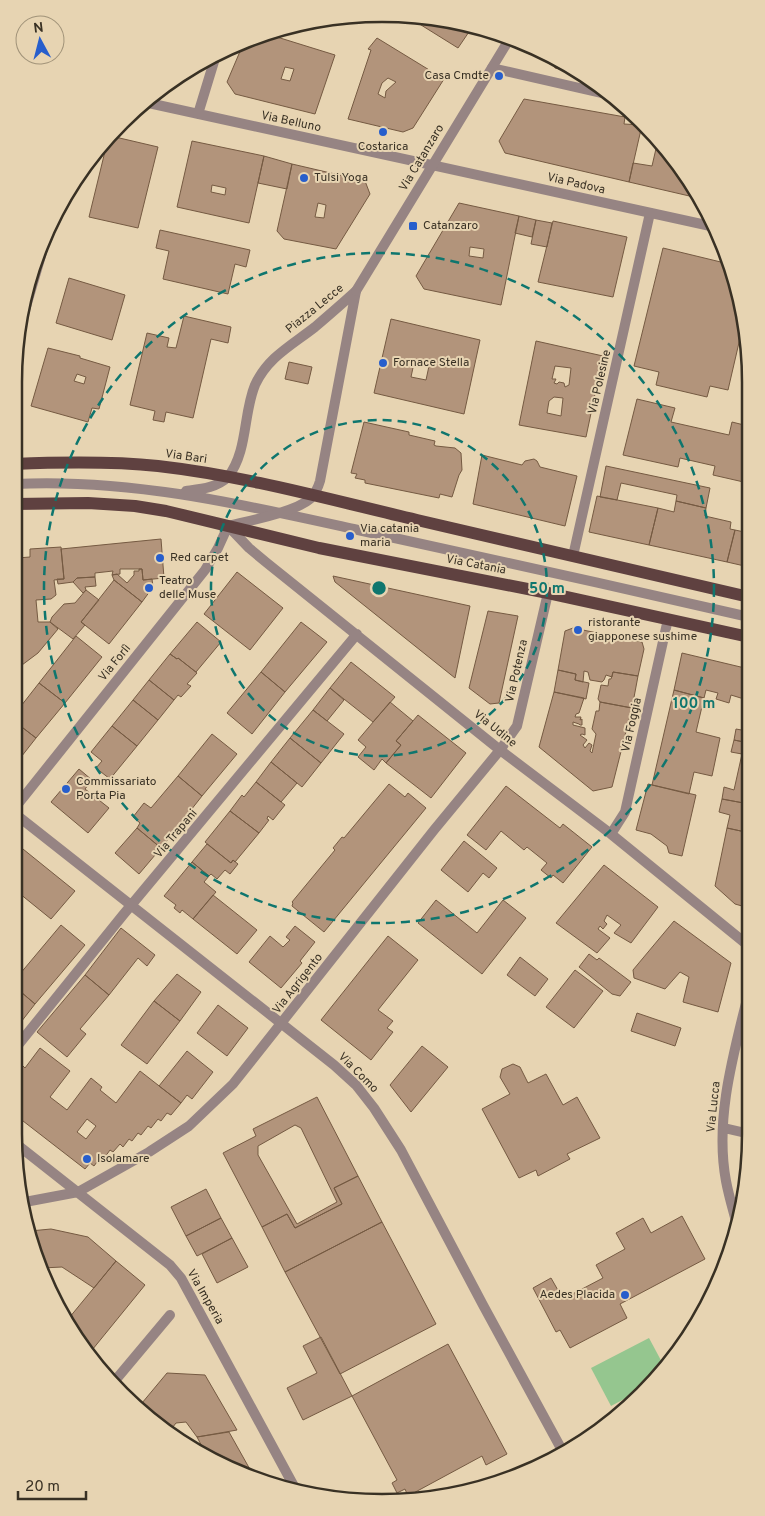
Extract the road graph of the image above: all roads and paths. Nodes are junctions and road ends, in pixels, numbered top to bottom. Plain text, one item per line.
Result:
1 (506, 45) edge
2 (213, 66) edge
3 (492, 68) junction
4 (594, 91) edge
5 (154, 104) edge
6 (198, 114) junction
7 (432, 165) junction
8 (650, 213) junction
9 (706, 225) edge
10 (356, 291) junction
11 (22, 464) edge
12 (228, 477) junction
13 (22, 484) edge
14 (175, 493) junction
15 (313, 496) junction
16 (22, 504) edge
17 (280, 512) junction
18 (228, 526) junction
19 (573, 556) junction
20 (548, 593) junction
21 (742, 595) edge
22 (742, 615) edge
23 (668, 619) junction
24 (357, 634) junction
25 (742, 635) edge
26 (500, 750) junction
27 (22, 799) edge
28 (22, 819) edge
29 (611, 834) junction
30 (132, 906) junction
31 (742, 940) edge
32 (742, 1022) edge
33 (282, 1024) junction
34 (22, 1040) edge
35 (724, 1128) junction
36 (742, 1132) edge
37 (23, 1149) edge
38 (78, 1192) junction
39 (29, 1201) edge
40 (734, 1213) edge
41 (170, 1314) dead end
42 (118, 1377) edge
43 (560, 1446) edge
44 (291, 1482) edge

1 - 3 street, Via Catanzaro
2 - 6 street
3 - 4 street
3 - 7 street, Via Catanzaro
5 - 6 street, Via Belluno
6 - 7 street, Via Belluno
7 - 8 street, Via Padova
7 - 10 street, Via Catanzaro
8 - 9 street, Via Padova
8 - 19 street, Via Polesine
10 - 12 street, Piazza Lecce
10 - 15 street, Piazza Lecce
11 - 12 main road, Via Bari
12 - 14 street
12 - 15 main road, Via Bari
13 - 14 street
14 - 17 street
15 - 17 street
15 - 19 main road
16 - 18 main road
17 - 18 street
17 - 22 street, Via Catania
18 - 20 main road, Via Catania
18 - 24 street, Via Udine
18 - 27 street, Via Forlì
19 - 21 main road
20 - 23 main road, Via Catania
20 - 26 street, Via Potenza
23 - 25 main road, Via Catania
23 - 29 street, Via Foggia
24 - 26 street, Via Udine
24 - 30 street, Via Trapani
26 - 29 street, Via Udine
26 - 33 street, Via Agrigento
28 - 30 street, Via Como
29 - 31 street, Via Udine
30 - 33 street, Via Como
30 - 34 street, Via Trapani
32 - 35 street, Via Lucca
33 - 38 street, Via Agrigento
33 - 43 street, Via Como
35 - 36 street
35 - 40 street, Via Lucca
37 - 38 street, Via Imperia
38 - 39 street, Via Agrigento
38 - 44 street, Via Imperia
41 - 42 street

